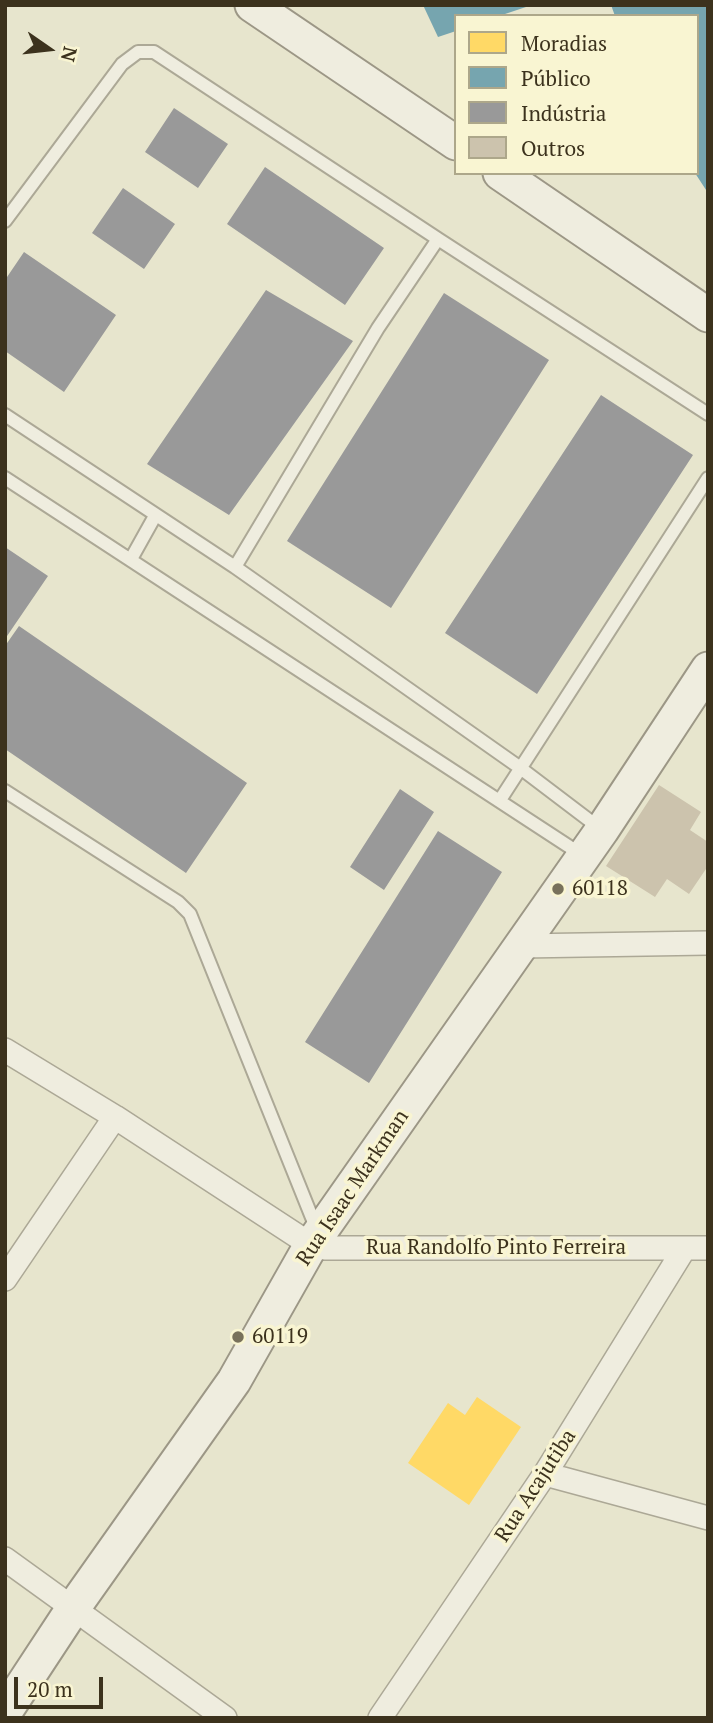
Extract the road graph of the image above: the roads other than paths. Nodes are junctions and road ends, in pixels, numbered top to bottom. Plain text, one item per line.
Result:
1 (262, 8) edge
2 (454, 142) edge
3 (503, 175) edge
4 (5, 221) edge
5 (438, 239) junction
6 (708, 315) edge
7 (708, 414) edge
8 (5, 415) edge
9 (5, 478) edge
10 (708, 478) edge
11 (155, 516) junction
12 (131, 559) junction
13 (235, 567) junction
14 (708, 669) edge
15 (519, 767) junction
16 (5, 791) edge
17 (500, 800) junction
18 (592, 843) junction
19 (708, 943) edge
20 (522, 946) junction
21 (5, 1050) edge
22 (116, 1117) junction
23 (315, 1240) junction
24 (708, 1248) edge
25 (684, 1249) junction
26 (5, 1279) edge
27 (545, 1474) junction
28 (708, 1518) edge
29 (5, 1559) edge
30 (74, 1607) junction
31 (5, 1712) edge
32 (225, 1718) edge
33 (380, 1718) edge

1 - 2 street
3 - 6 street
4 - 5 lane
5 - 7 lane
5 - 13 lane
8 - 11 lane
9 - 12 lane
10 - 15 lane
11 - 12 lane
11 - 13 lane
12 - 17 lane
13 - 15 lane
14 - 18 street, Rua Isaac Markman
15 - 17 lane
15 - 18 lane
16 - 23 lane
17 - 18 lane
18 - 20 street, Rua Isaac Markman
19 - 20 street
20 - 23 street, Rua Isaac Markman
21 - 22 street, Rua Randolfo Pinto Ferreira
22 - 23 street, Rua Randolfo Pinto Ferreira
22 - 26 street
23 - 25 street, Rua Randolfo Pinto Ferreira
23 - 30 street, Rua Isaac Markman
24 - 25 street, Rua Randolfo Pinto Ferreira
25 - 27 street, Rua Acajutiba
27 - 28 street
27 - 33 street, Rua Acajutiba
29 - 30 street
30 - 31 street, Rua Isaac Markman
30 - 32 street

